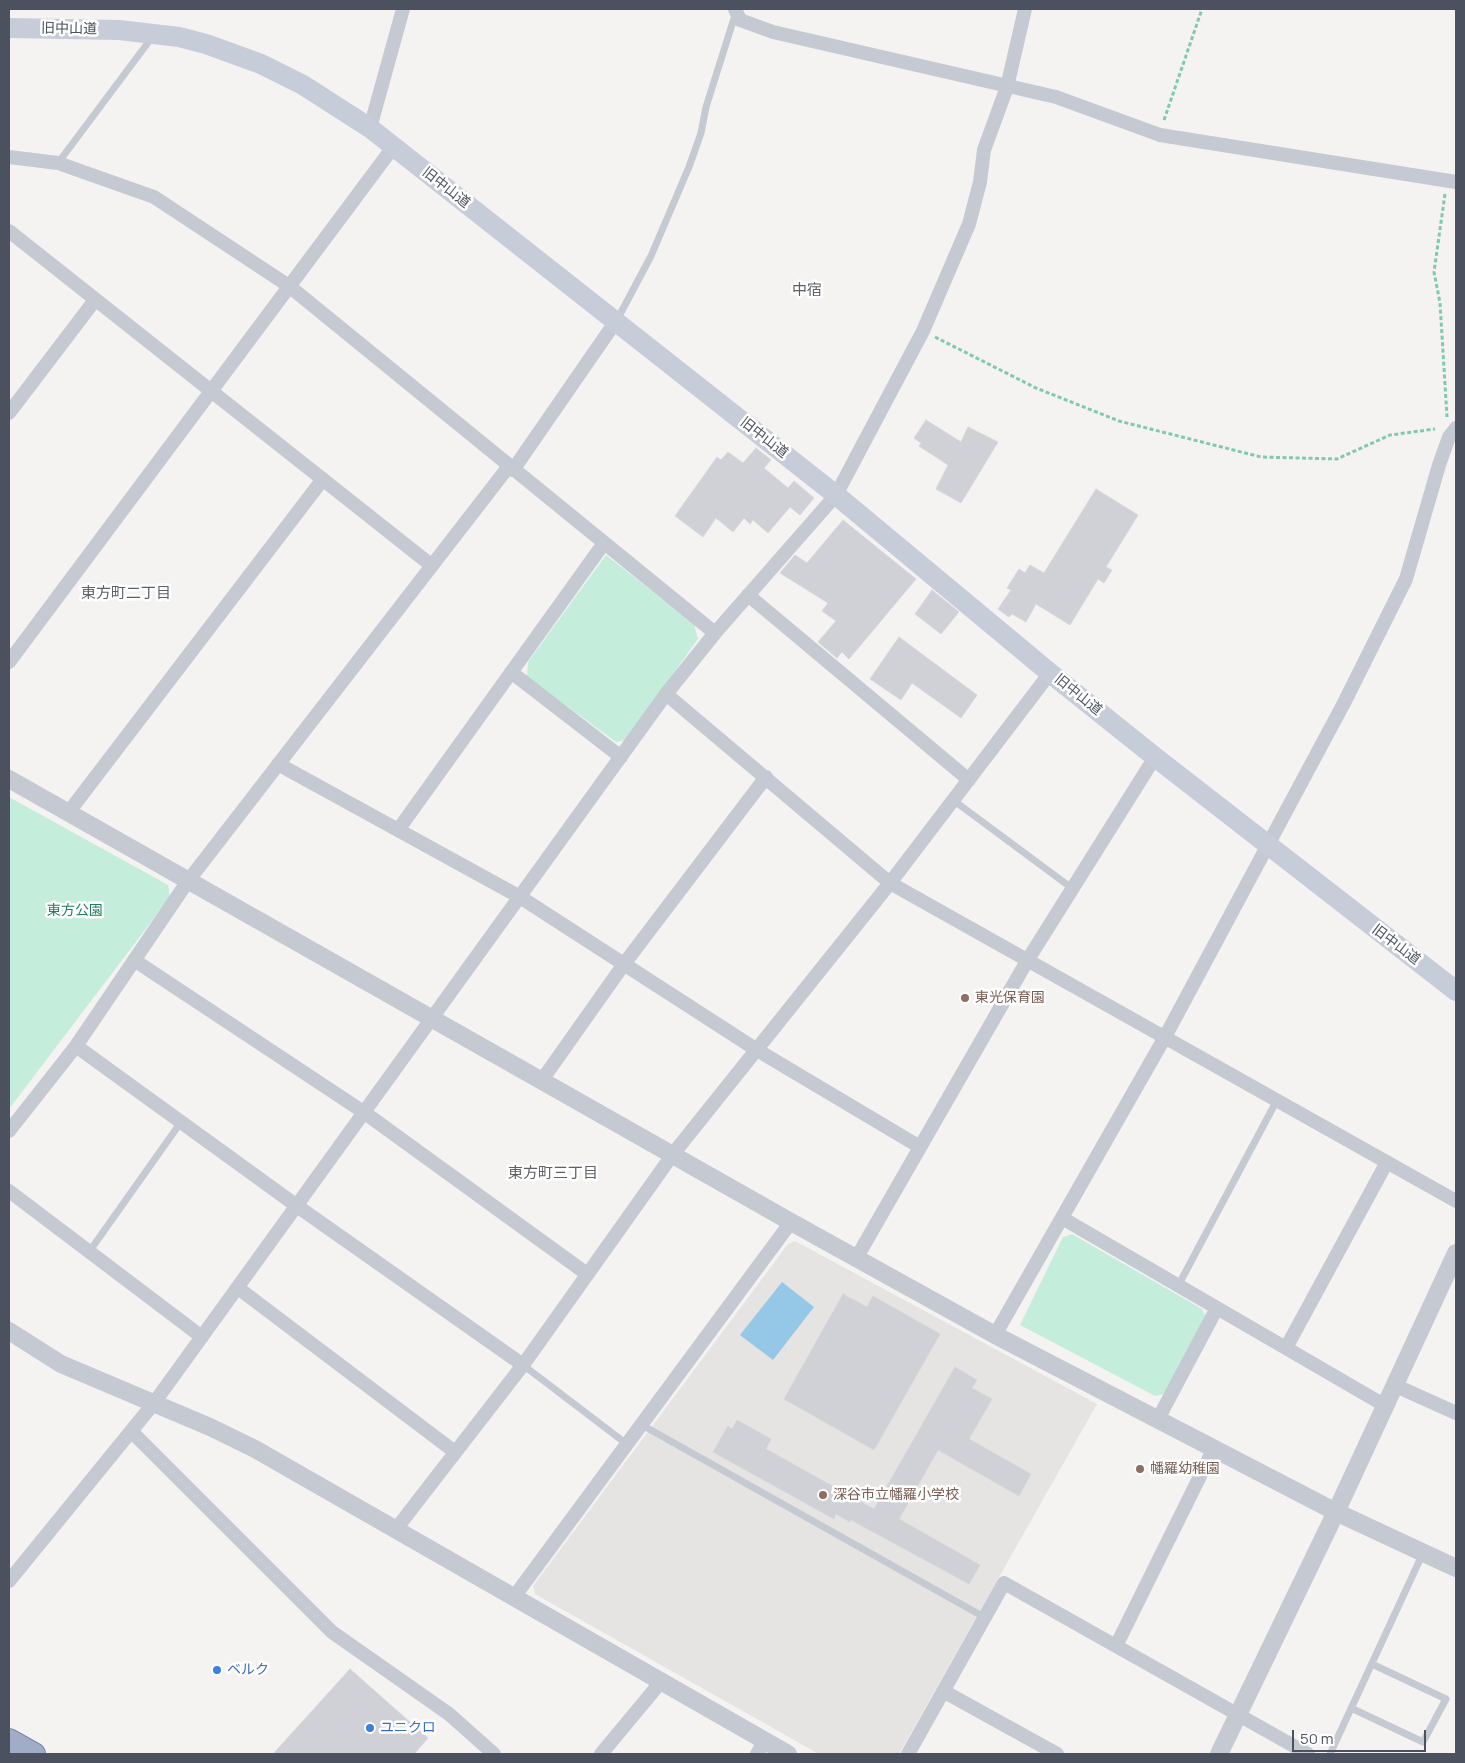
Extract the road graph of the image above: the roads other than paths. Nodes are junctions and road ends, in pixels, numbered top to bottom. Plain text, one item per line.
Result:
1 (403, 9) edge
2 (1025, 9) edge
3 (735, 10) edge
4 (9, 28) edge
5 (154, 33) junction
6 (1007, 87) junction
7 (370, 128) junction
8 (394, 146) junction
9 (9, 158) edge
10 (58, 163) junction
11 (1451, 181) edge
12 (9, 232) edge
13 (289, 286) junction
14 (95, 300) junction
15 (616, 321) junction
16 (211, 391) junction
17 (9, 413) edge
18 (1451, 431) edge
19 (511, 468) junction
20 (323, 479) junction
21 (836, 495) junction
22 (604, 542) junction
23 (431, 565) junction
24 (748, 595) junction
25 (715, 633) junction
26 (9, 662) edge
27 (511, 672) junction
28 (1050, 673) junction
29 (666, 694) junction
30 (621, 757) junction
31 (1155, 757) junction
32 (278, 764) junction
33 (766, 778) junction
34 (9, 779) edge
35 (969, 780) junction
36 (953, 800) junction
37 (68, 813) junction
38 (398, 830) junction
39 (1268, 846) junction
40 (188, 881) junction
41 (890, 883) junction
42 (1074, 889) junction
43 (520, 897) junction
44 (134, 960) junction
45 (1027, 961) junction
46 (624, 964) junction
47 (1456, 991) edge
48 (433, 1018) junction
49 (1165, 1038) junction
50 (76, 1046) junction
51 (757, 1050) junction
52 (542, 1080) junction
53 (1277, 1100) junction
54 (365, 1113) junction
55 (181, 1122) junction
56 (9, 1130) edge
57 (920, 1148) junction
58 (673, 1154) junction
59 (1387, 1162) junction
60 (9, 1191) edge
61 (1456, 1201) edge
62 (297, 1206) junction
63 (1062, 1218) junction
64 (791, 1222) junction
65 (89, 1252) junction
66 (1456, 1253) edge
67 (857, 1257) junction
68 (587, 1274) junction
69 (1178, 1286) junction
70 (238, 1288) junction
71 (1217, 1308) junction
72 (9, 1331) edge
73 (995, 1335) junction
74 (202, 1337) junction
75 (1286, 1348) junction
76 (523, 1365) junction
77 (1394, 1385) junction
78 (154, 1403) junction
79 (1384, 1405) junction
80 (1456, 1413) edge
81 (1158, 1419) junction
82 (642, 1425) junction
83 (132, 1431) junction
84 (628, 1445) junction
85 (1214, 1448) junction
86 (455, 1452) junction
87 (1336, 1512) junction
88 (396, 1529) junction
89 (1423, 1553) junction
90 (1456, 1568) edge
91 (9, 1581) edge
92 (514, 1597) junction
93 (984, 1617) junction
94 (1116, 1646) junction
95 (1372, 1664) junction
96 (660, 1683) junction
97 (942, 1691) junction
98 (1351, 1708) junction
99 (1236, 1715) junction
100 (9, 1740) edge
101 (760, 1748) edge
102 (34, 1754) edge
103 (494, 1754) edge
104 (601, 1754) edge
105 (788, 1754) edge
106 (908, 1754) edge
107 (1057, 1754) edge
108 (1219, 1754) edge
109 (1308, 1754) edge
110 (1330, 1754) edge

1 - 7 street
2 - 6 street
3 - 6 street
3 - 15 lane
4 - 5 main road, 旧中山道
5 - 7 main road, 旧中山道
5 - 10 lane
6 - 11 street
6 - 21 street
7 - 8 main road, 旧中山道
8 - 13 street
8 - 15 main road, 旧中山道
9 - 10 street
10 - 13 street
12 - 14 street
13 - 16 street
13 - 19 street
14 - 16 street
14 - 17 street
15 - 19 street
15 - 21 main road, 旧中山道
16 - 20 street
16 - 26 street
18 - 39 street
19 - 22 street
19 - 23 street
20 - 23 street
20 - 37 street
21 - 24 street
21 - 28 main road, 旧中山道
22 - 25 street
22 - 27 street
23 - 32 street
24 - 25 street
24 - 35 street
25 - 29 street
27 - 30 street
27 - 38 street
28 - 31 main road, 旧中山道
28 - 35 street
29 - 30 street
29 - 33 street
30 - 43 street
31 - 39 main road, 旧中山道
31 - 42 street
32 - 38 street
32 - 40 street
33 - 41 street
33 - 46 street
34 - 37 street
35 - 36 street
36 - 41 street
36 - 42 lane
37 - 40 street
38 - 43 street
39 - 47 main road, 旧中山道
39 - 49 street
40 - 44 street
40 - 48 street
41 - 45 street
41 - 51 street
42 - 45 street
43 - 46 street
43 - 48 street
44 - 50 street
44 - 54 street
45 - 49 street
45 - 57 street
46 - 51 street
46 - 52 street
48 - 52 street
48 - 54 street
49 - 53 street
49 - 63 street
50 - 55 street
50 - 56 street
51 - 57 street
51 - 58 street
52 - 58 street
53 - 59 street
53 - 69 lane
54 - 62 street
54 - 68 street
55 - 62 street
55 - 65 lane
57 - 67 street
58 - 64 street
58 - 68 street
59 - 61 street
59 - 75 street
60 - 65 street
62 - 70 street
62 - 76 street
63 - 69 street
63 - 73 street
64 - 67 street
64 - 82 street
65 - 74 street
66 - 77 street
67 - 73 street
68 - 76 street
69 - 71 street
70 - 74 street
70 - 86 street
71 - 75 street
71 - 81 street
72 - 78 street
73 - 81 street
74 - 78 street
75 - 79 street
76 - 84 lane
76 - 86 street
77 - 79 street
77 - 80 street
78 - 83 street
78 - 88 street
79 - 87 street
81 - 85 street
82 - 84 street
82 - 93 lane
83 - 91 street
83 - 103 street
84 - 92 street
85 - 87 street
85 - 94 street
86 - 88 street
87 - 89 street
87 - 99 street
88 - 92 street
89 - 90 street
89 - 95 lane
92 - 96 street
93 - 94 street
93 - 97 street
94 - 99 street
95 - 98 lane
95 - 98 lane
96 - 101 street
96 - 104 street
97 - 106 street
97 - 107 street
98 - 110 lane
99 - 108 street
99 - 109 street
100 - 102 highway
101 - 105 street

